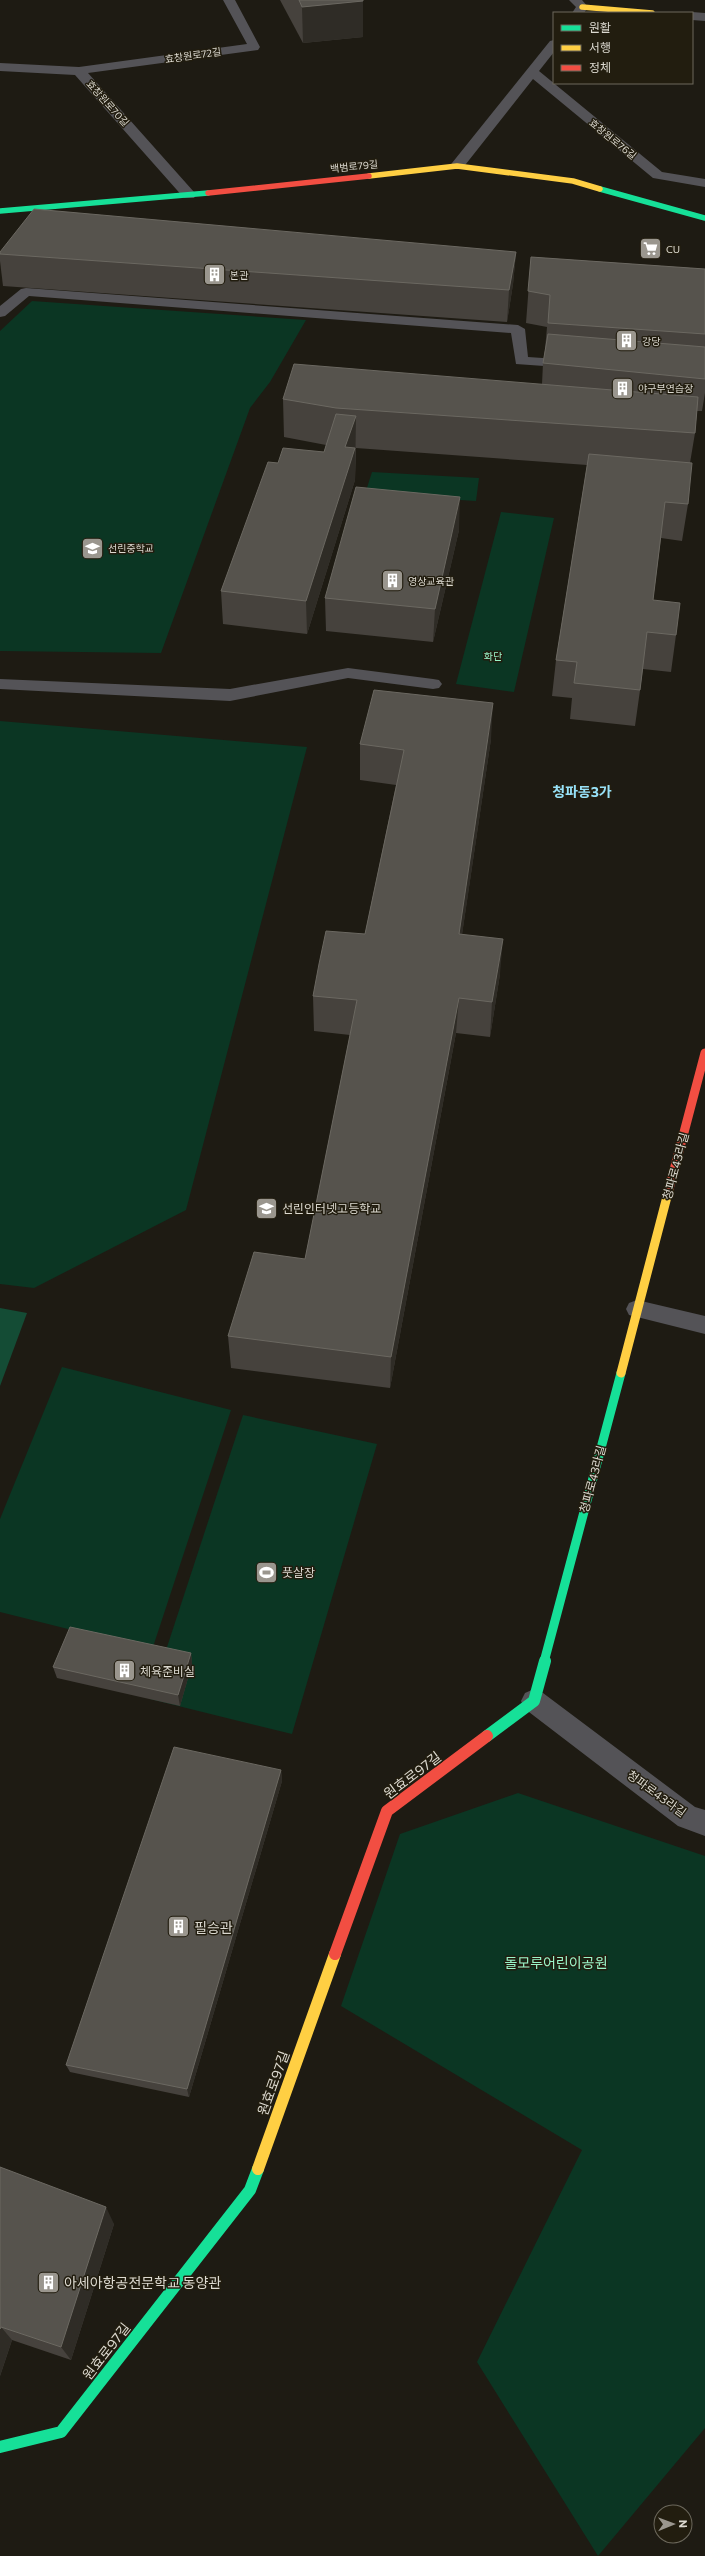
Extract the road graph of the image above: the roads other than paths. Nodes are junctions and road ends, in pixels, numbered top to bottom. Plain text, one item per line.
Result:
1 (229, 0) edge
2 (592, 0) edge
3 (578, 7) edge
4 (640, 12) edge
5 (693, 16) edge
6 (705, 17) edge
7 (553, 45) edge
8 (0, 67) edge
9 (79, 71) junction
10 (532, 72) junction
11 (457, 166) junction
12 (705, 183) edge
13 (189, 194) junction
14 (0, 211) edge
15 (705, 218) edge
16 (0, 313) edge
17 (590, 366) edge
18 (0, 684) edge
19 (433, 684) dead end
20 (705, 1052) edge
21 (637, 1309) junction
22 (705, 1326) edge
23 (534, 1701) junction
24 (705, 1823) edge
25 (0, 2446) edge

1 - 9 street, 효창원로72길
2 - 3 street
3 - 4 street
5 - 6 street
7 - 10 street
8 - 9 street, 효창원로70길
9 - 13 street, 효창원로70길
10 - 11 street
10 - 12 street, 효창원로76길
11 - 13 street, 백범로79길
11 - 15 street, 백범로79길
13 - 14 street, 백범로79길
16 - 17 street
18 - 19 street
20 - 21 street, 청파로43라길
21 - 22 street
21 - 23 street, 청파로43라길
23 - 24 street, 청파로43라길
23 - 25 street, 원효로97길

